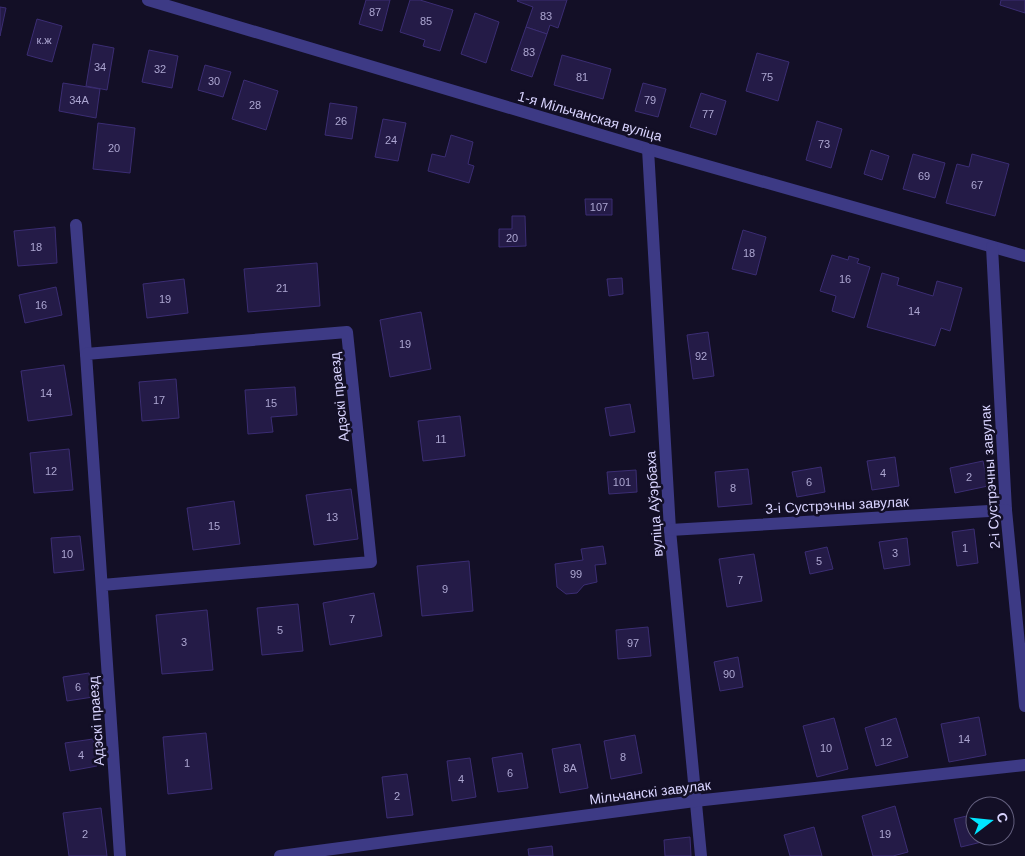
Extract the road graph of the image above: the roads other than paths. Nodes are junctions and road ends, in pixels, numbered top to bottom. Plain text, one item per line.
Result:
1 (148, 0) edge
2 (648, 148) junction
3 (76, 225) dead end
4 (992, 246) junction
5 (1025, 256) edge
6 (86, 354) junction
7 (1006, 510) junction
8 (670, 530) junction
9 (102, 584) junction
10 (1025, 706) edge
11 (1025, 766) edge
12 (696, 801) junction
13 (120, 856) edge
14 (280, 856) edge
15 (701, 856) edge

1 - 2 street, 1-я Мільчанская вуліца
2 - 4 street, 1-я Мільчанская вуліца
2 - 8 street, вуліца Аўэрбаха
3 - 6 street
4 - 5 street, 1-я Мільчанская вуліца
4 - 7 street, 2-і Сустрэчны завулак
6 - 9 street, Адэскі праезд
6 - 9 street, Адэскі праезд
7 - 8 street, 3-і Сустрэчны завулак
7 - 10 street, 2-і Сустрэчны завулак
8 - 12 street, вуліца Аўэрбаха
9 - 13 street, Адэскі праезд
11 - 12 street, Мільчанскі завулак
12 - 14 street, Мільчанскі завулак
12 - 15 street, вуліца Аўэрбаха

